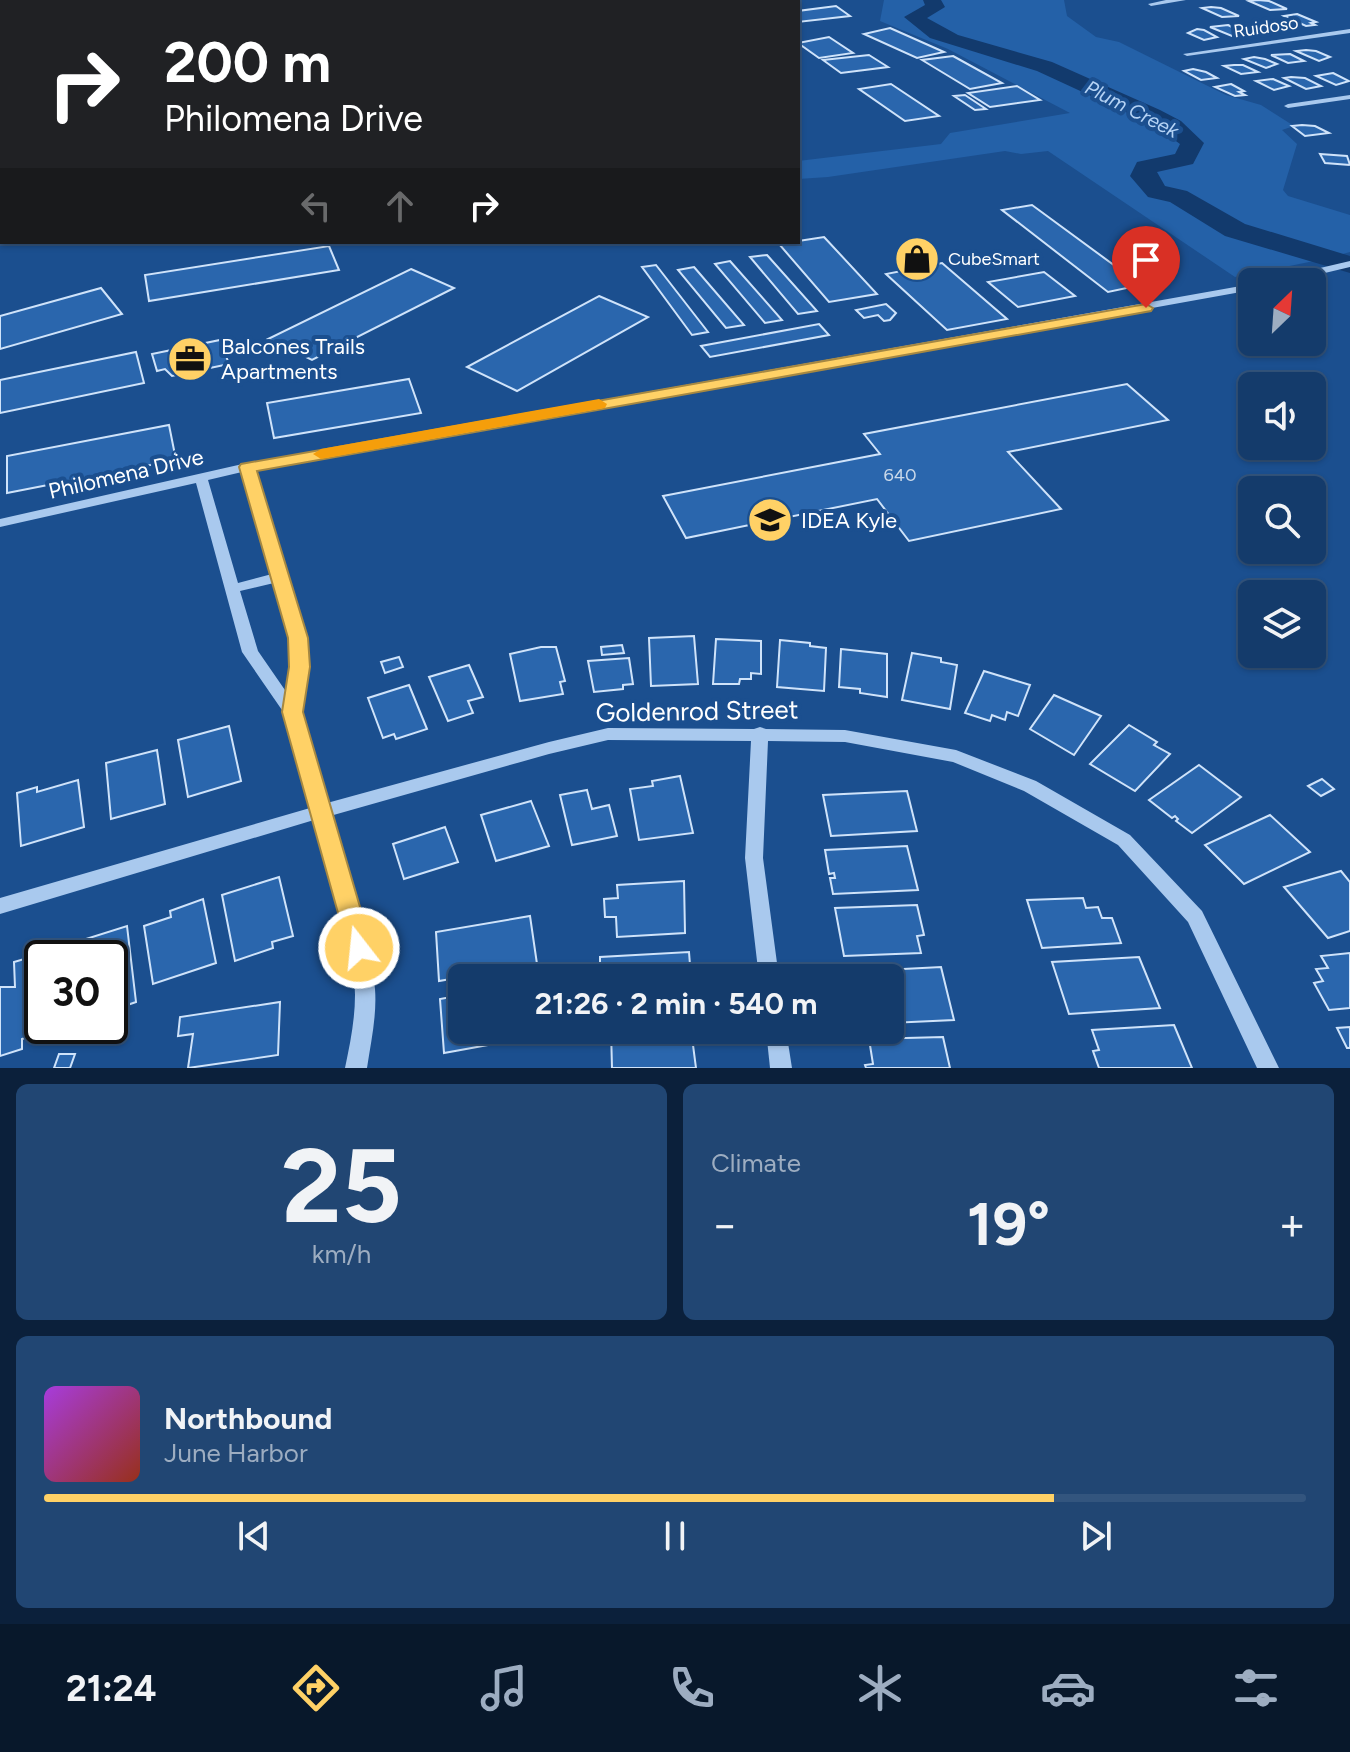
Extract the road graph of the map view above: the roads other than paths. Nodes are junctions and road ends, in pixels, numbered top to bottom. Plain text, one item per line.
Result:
1 (1183, 0) edge
2 (1151, 4) dead end
3 (1350, 31) edge
4 (1187, 54) dead end
5 (1350, 97) edge
6 (1288, 106) dead end
7 (1350, 264) edge
8 (1326, 270) edge
9 (1238, 290) edge
10 (247, 467) junction
11 (201, 478) junction
12 (0, 523) edge
13 (280, 577) junction
14 (231, 589) junction
15 (292, 712) junction
16 (760, 733) junction
17 (319, 812) junction
18 (0, 906) edge
19 (767, 964) edge
20 (778, 1044) edge
21 (356, 1068) edge
22 (781, 1068) edge
23 (1268, 1068) edge

1 - 2 street
3 - 4 street, Ruidoso
5 - 6 street
7 - 8 street
9 - 10 street, Philomena Drive
10 - 11 street, Philomena Drive
10 - 13 street
11 - 12 street, Philomena Drive
11 - 14 street
13 - 14 street
13 - 15 street
14 - 15 street
15 - 17 street
16 - 17 street, Goldenrod Street
16 - 19 street
16 - 23 street, Goldenrod Street
17 - 18 street, Goldenrod Street
17 - 21 street
20 - 22 street

